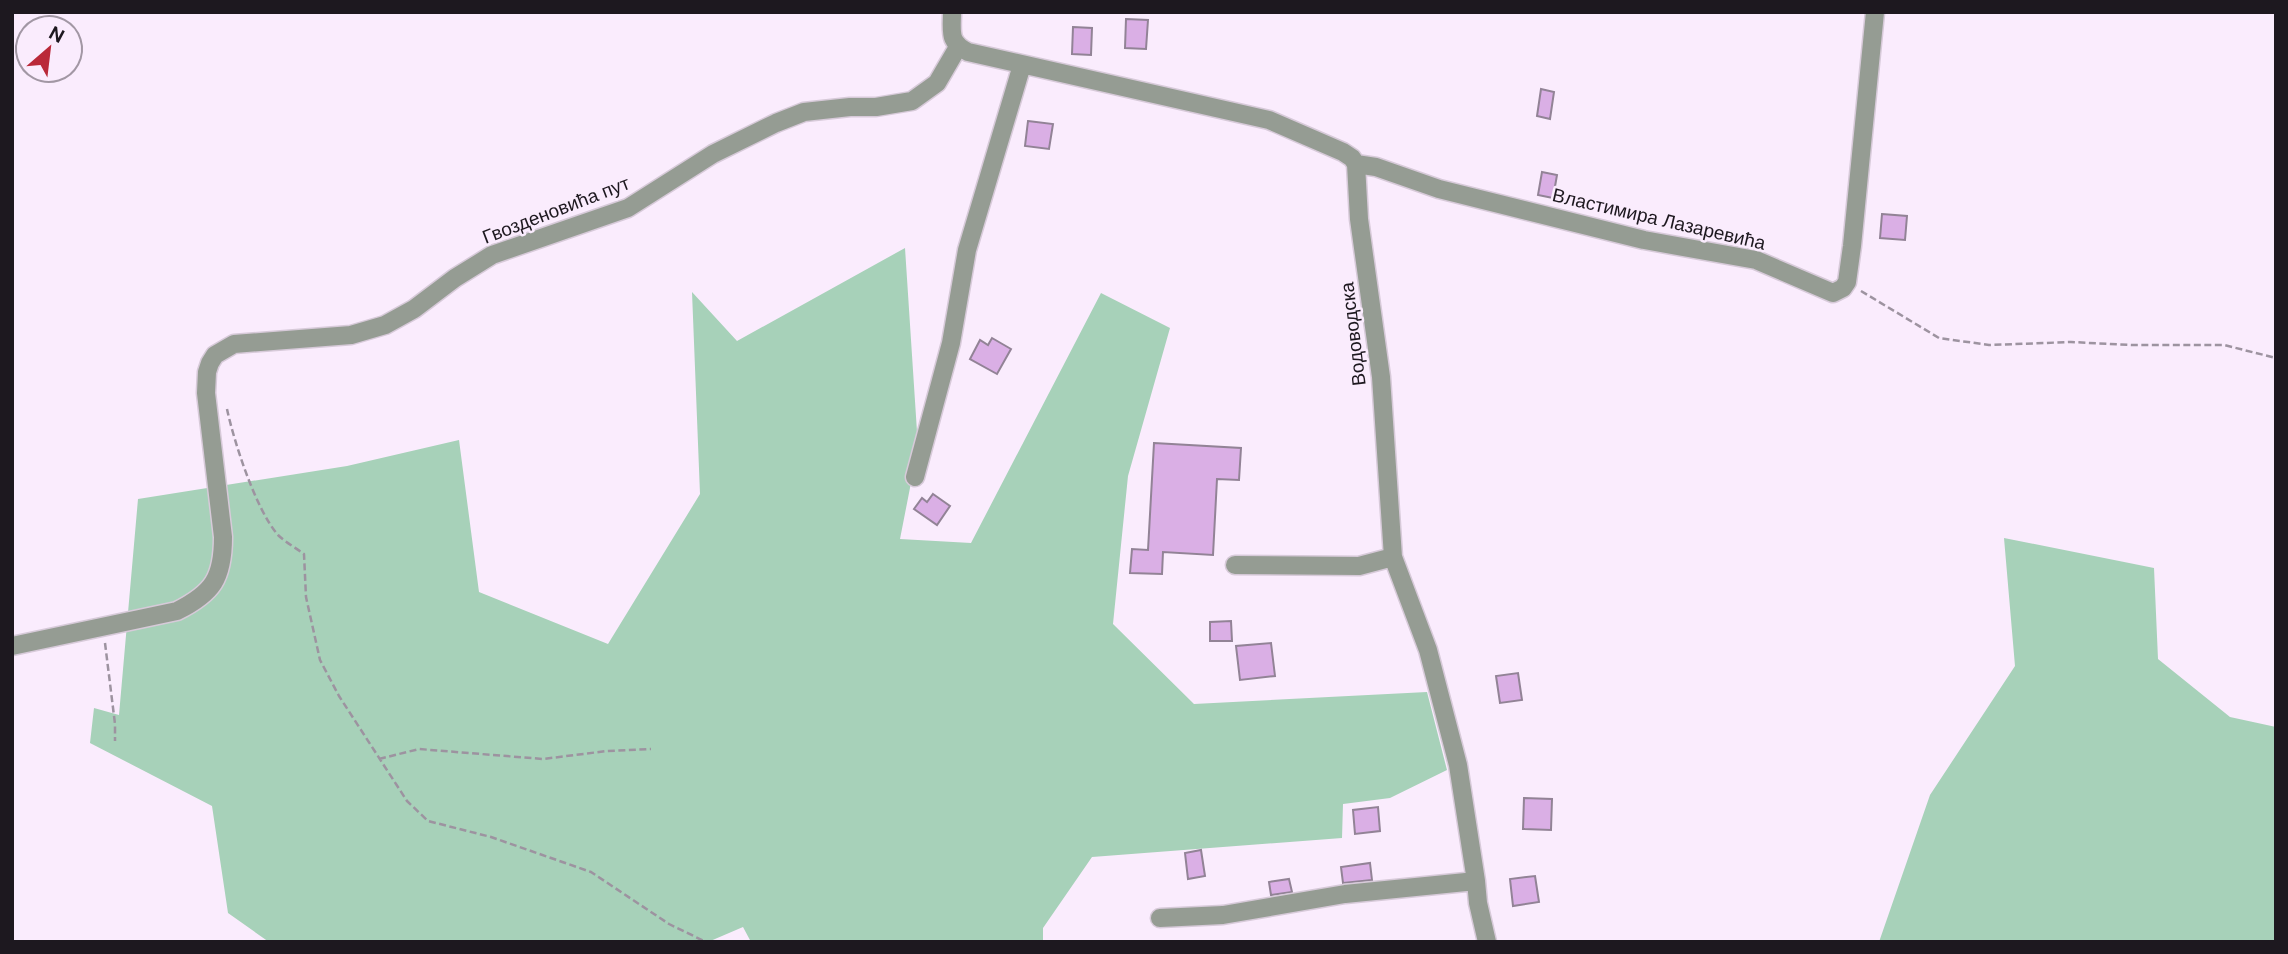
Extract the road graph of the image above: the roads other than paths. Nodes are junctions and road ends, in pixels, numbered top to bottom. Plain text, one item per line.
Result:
1 (952, 12) edge
2 (1875, 12) edge
3 (958, 47) junction
4 (1021, 65) junction
5 (1356, 164) junction
6 (915, 477) dead end
7 (1394, 557) junction
8 (1235, 565) dead end
9 (12, 646) edge
10 (1476, 881) junction
11 (1160, 918) dead end
12 (1488, 942) edge

1 - 3 street
2 - 5 street, Властимира Лазаревића
3 - 4 street
3 - 9 street, Гвозденовића пут
4 - 5 street
4 - 6 street
5 - 7 street, Водоводска
7 - 8 street
7 - 10 street, Водоводска
10 - 11 street
10 - 12 street, Водоводска

